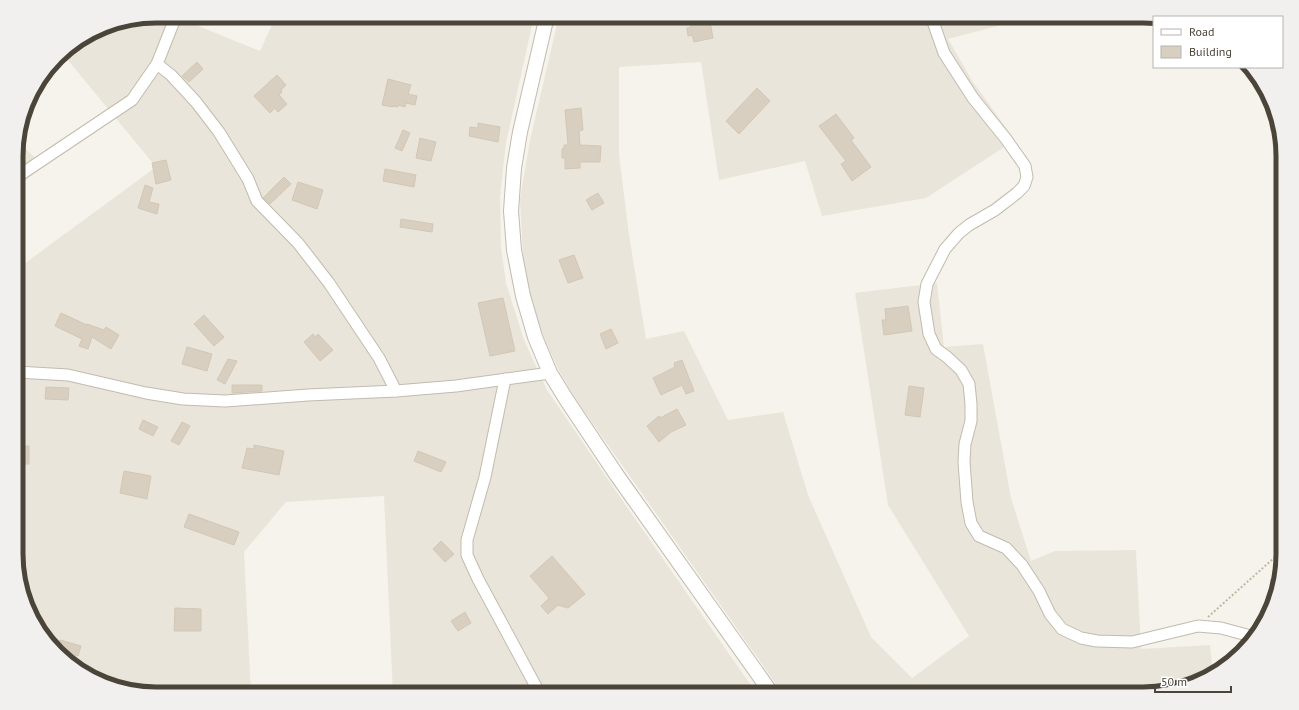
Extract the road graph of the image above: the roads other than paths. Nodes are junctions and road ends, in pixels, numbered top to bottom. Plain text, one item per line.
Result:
1 (173, 23) edge
2 (545, 23) edge
3 (933, 23) edge
4 (157, 64) junction
5 (23, 173) edge
6 (23, 372) edge
7 (550, 373) junction
8 (505, 379) junction
9 (396, 391) junction
10 (1248, 636) edge
11 (536, 687) edge
12 (767, 687) edge

1 - 4 street
2 - 7 street
3 - 10 street
4 - 5 street
4 - 9 street
6 - 9 street
7 - 8 street
7 - 12 street
8 - 9 street
8 - 11 street

